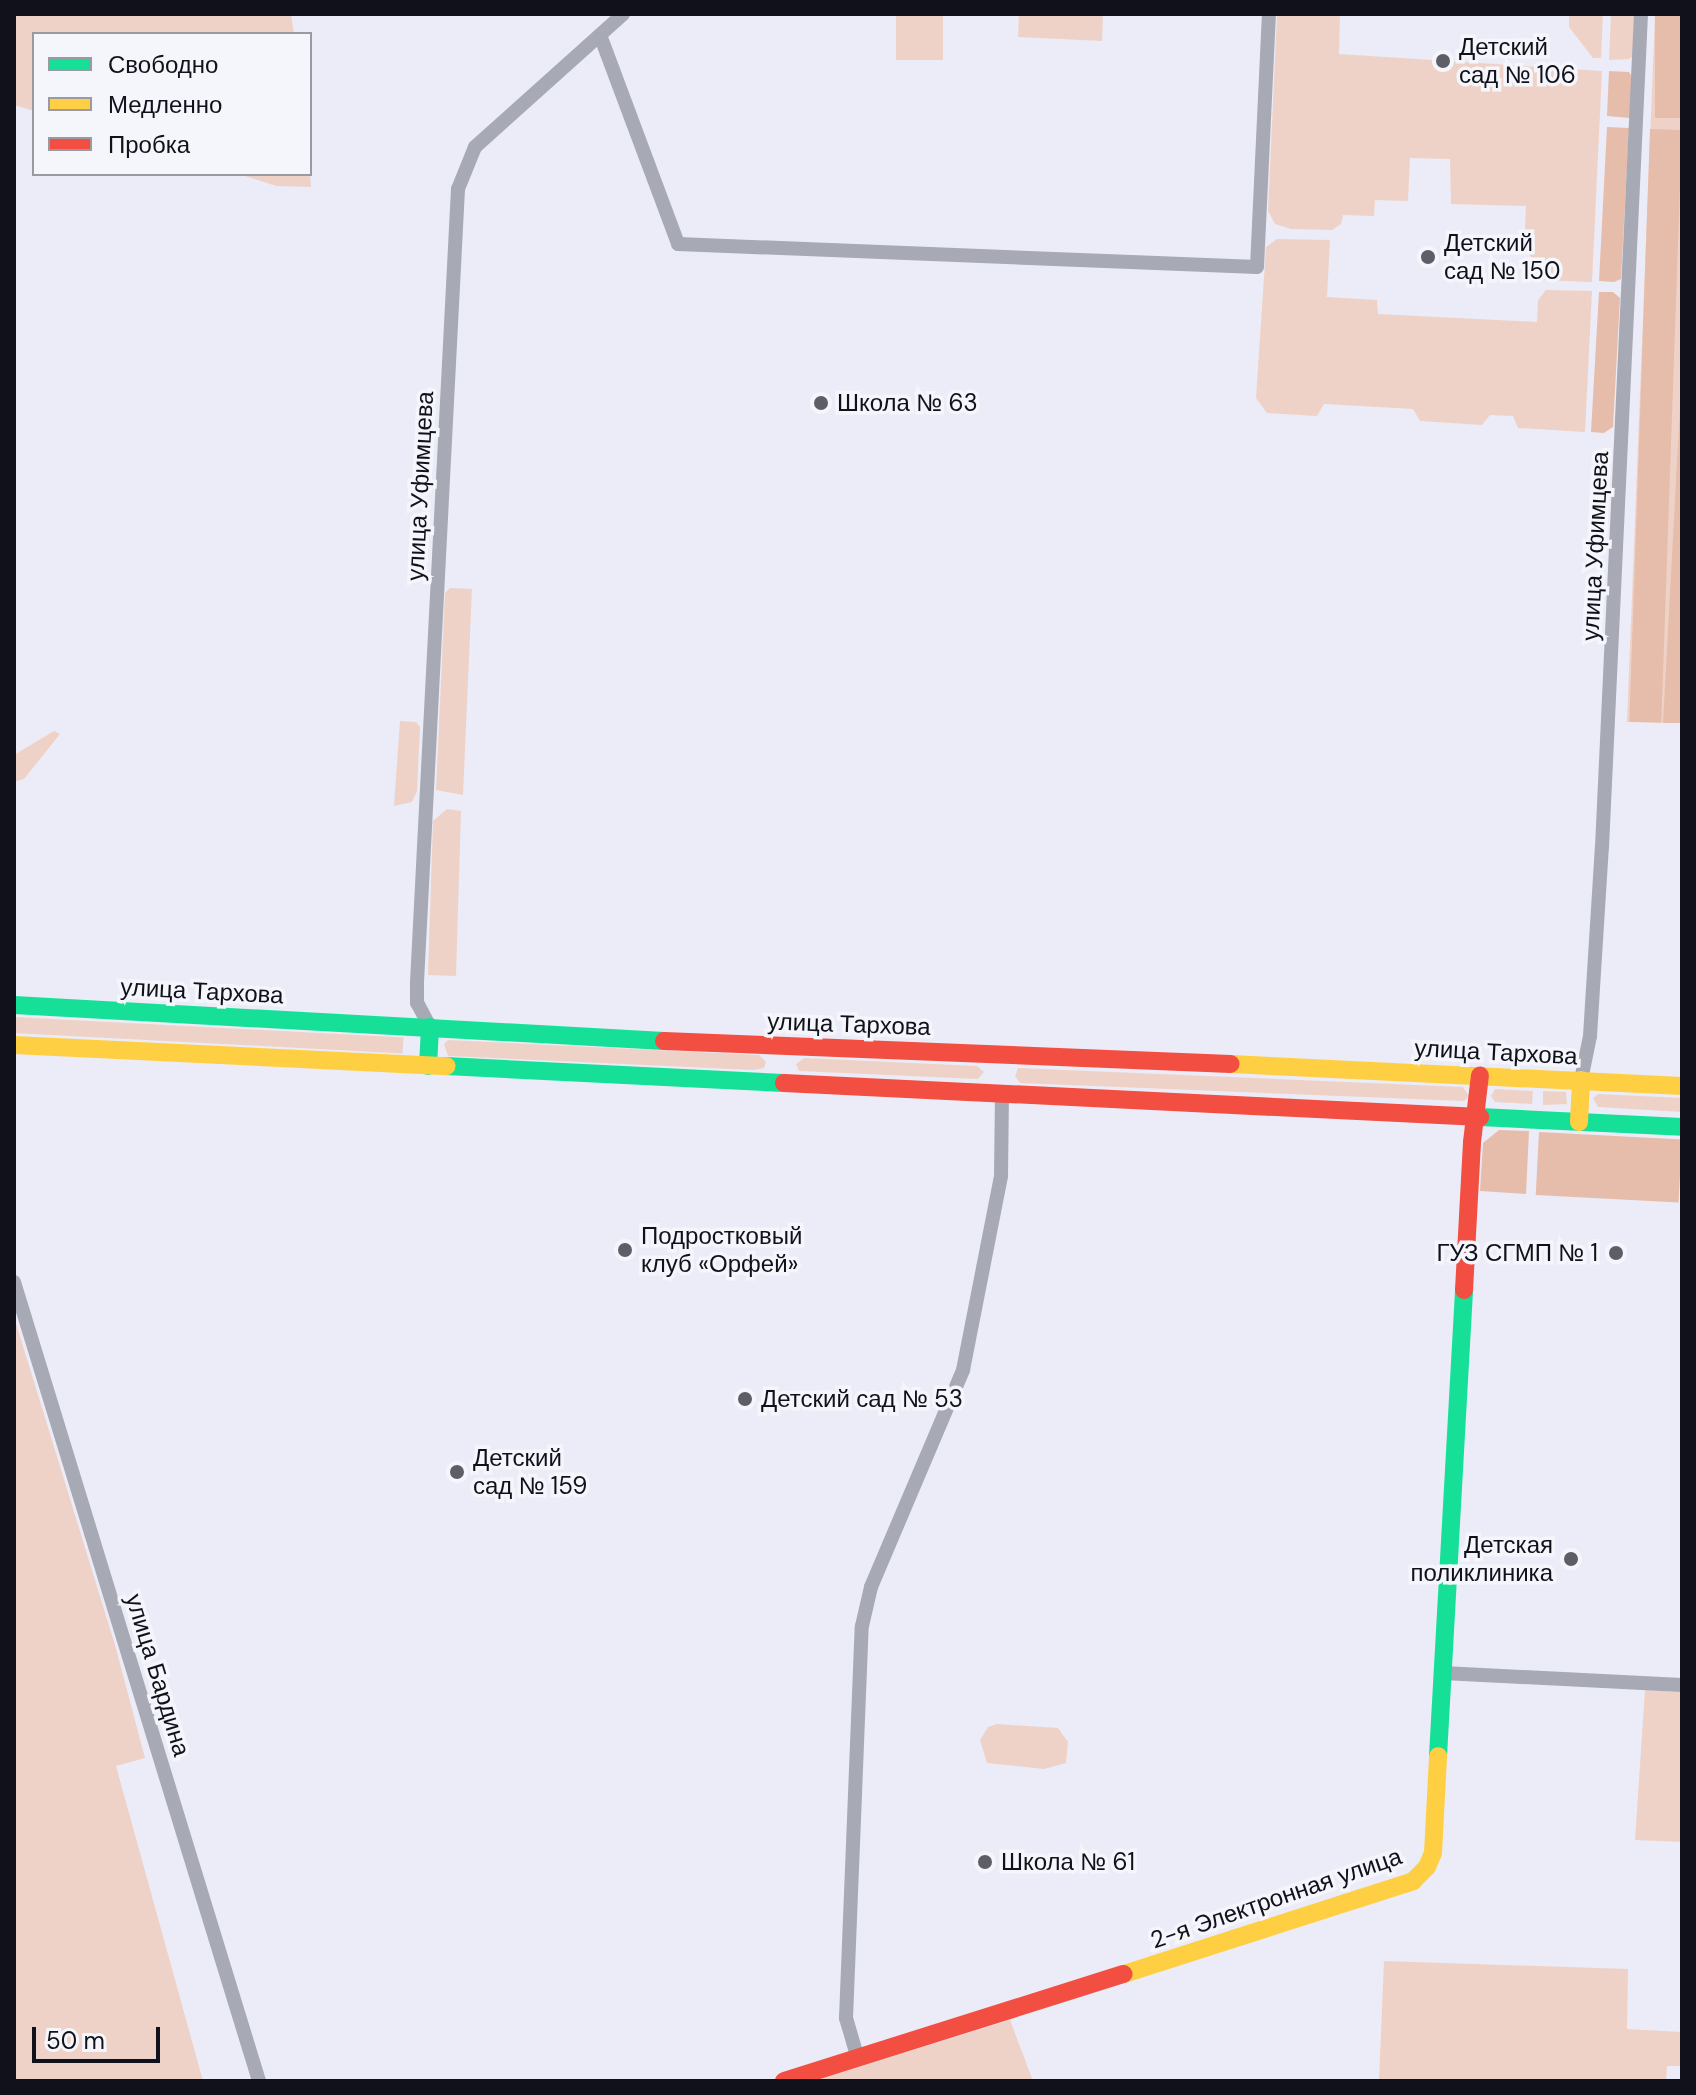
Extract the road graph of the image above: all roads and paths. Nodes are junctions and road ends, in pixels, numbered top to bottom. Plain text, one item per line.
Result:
1 (623, 14) edge
2 (1269, 14) edge
3 (1641, 14) edge
4 (600, 35) junction
5 (14, 1005) edge
6 (430, 1027) junction
7 (14, 1045) edge
8 (428, 1066) junction
9 (1480, 1075) junction
10 (1581, 1080) junction
11 (1682, 1086) edge
12 (1002, 1094) junction
13 (1477, 1116) junction
14 (1579, 1122) junction
15 (1682, 1127) edge
16 (14, 1282) edge
17 (1443, 1673) junction
18 (1682, 1685) edge
19 (858, 2059) junction
20 (259, 2081) edge
21 (784, 2081) edge

1 - 4 street, улица Уфимцева
2 - 4 street
3 - 10 street, улица Уфимцева
4 - 6 street, улица Уфимцева
5 - 6 main road, улица Тархова
6 - 8 main road
6 - 9 main road, улица Тархова
7 - 8 main road
8 - 12 main road
9 - 10 main road, улица Тархова
9 - 13 main road, 2-я Электронная улица
10 - 11 main road, улица Тархова
10 - 14 main road
12 - 13 main road
12 - 19 street
13 - 14 main road
13 - 17 main road, 2-я Электронная улица
14 - 15 main road
16 - 20 street, улица Бардина
17 - 18 street
17 - 19 main road, 2-я Электронная улица
19 - 21 main road, 2-я Электронная улица

